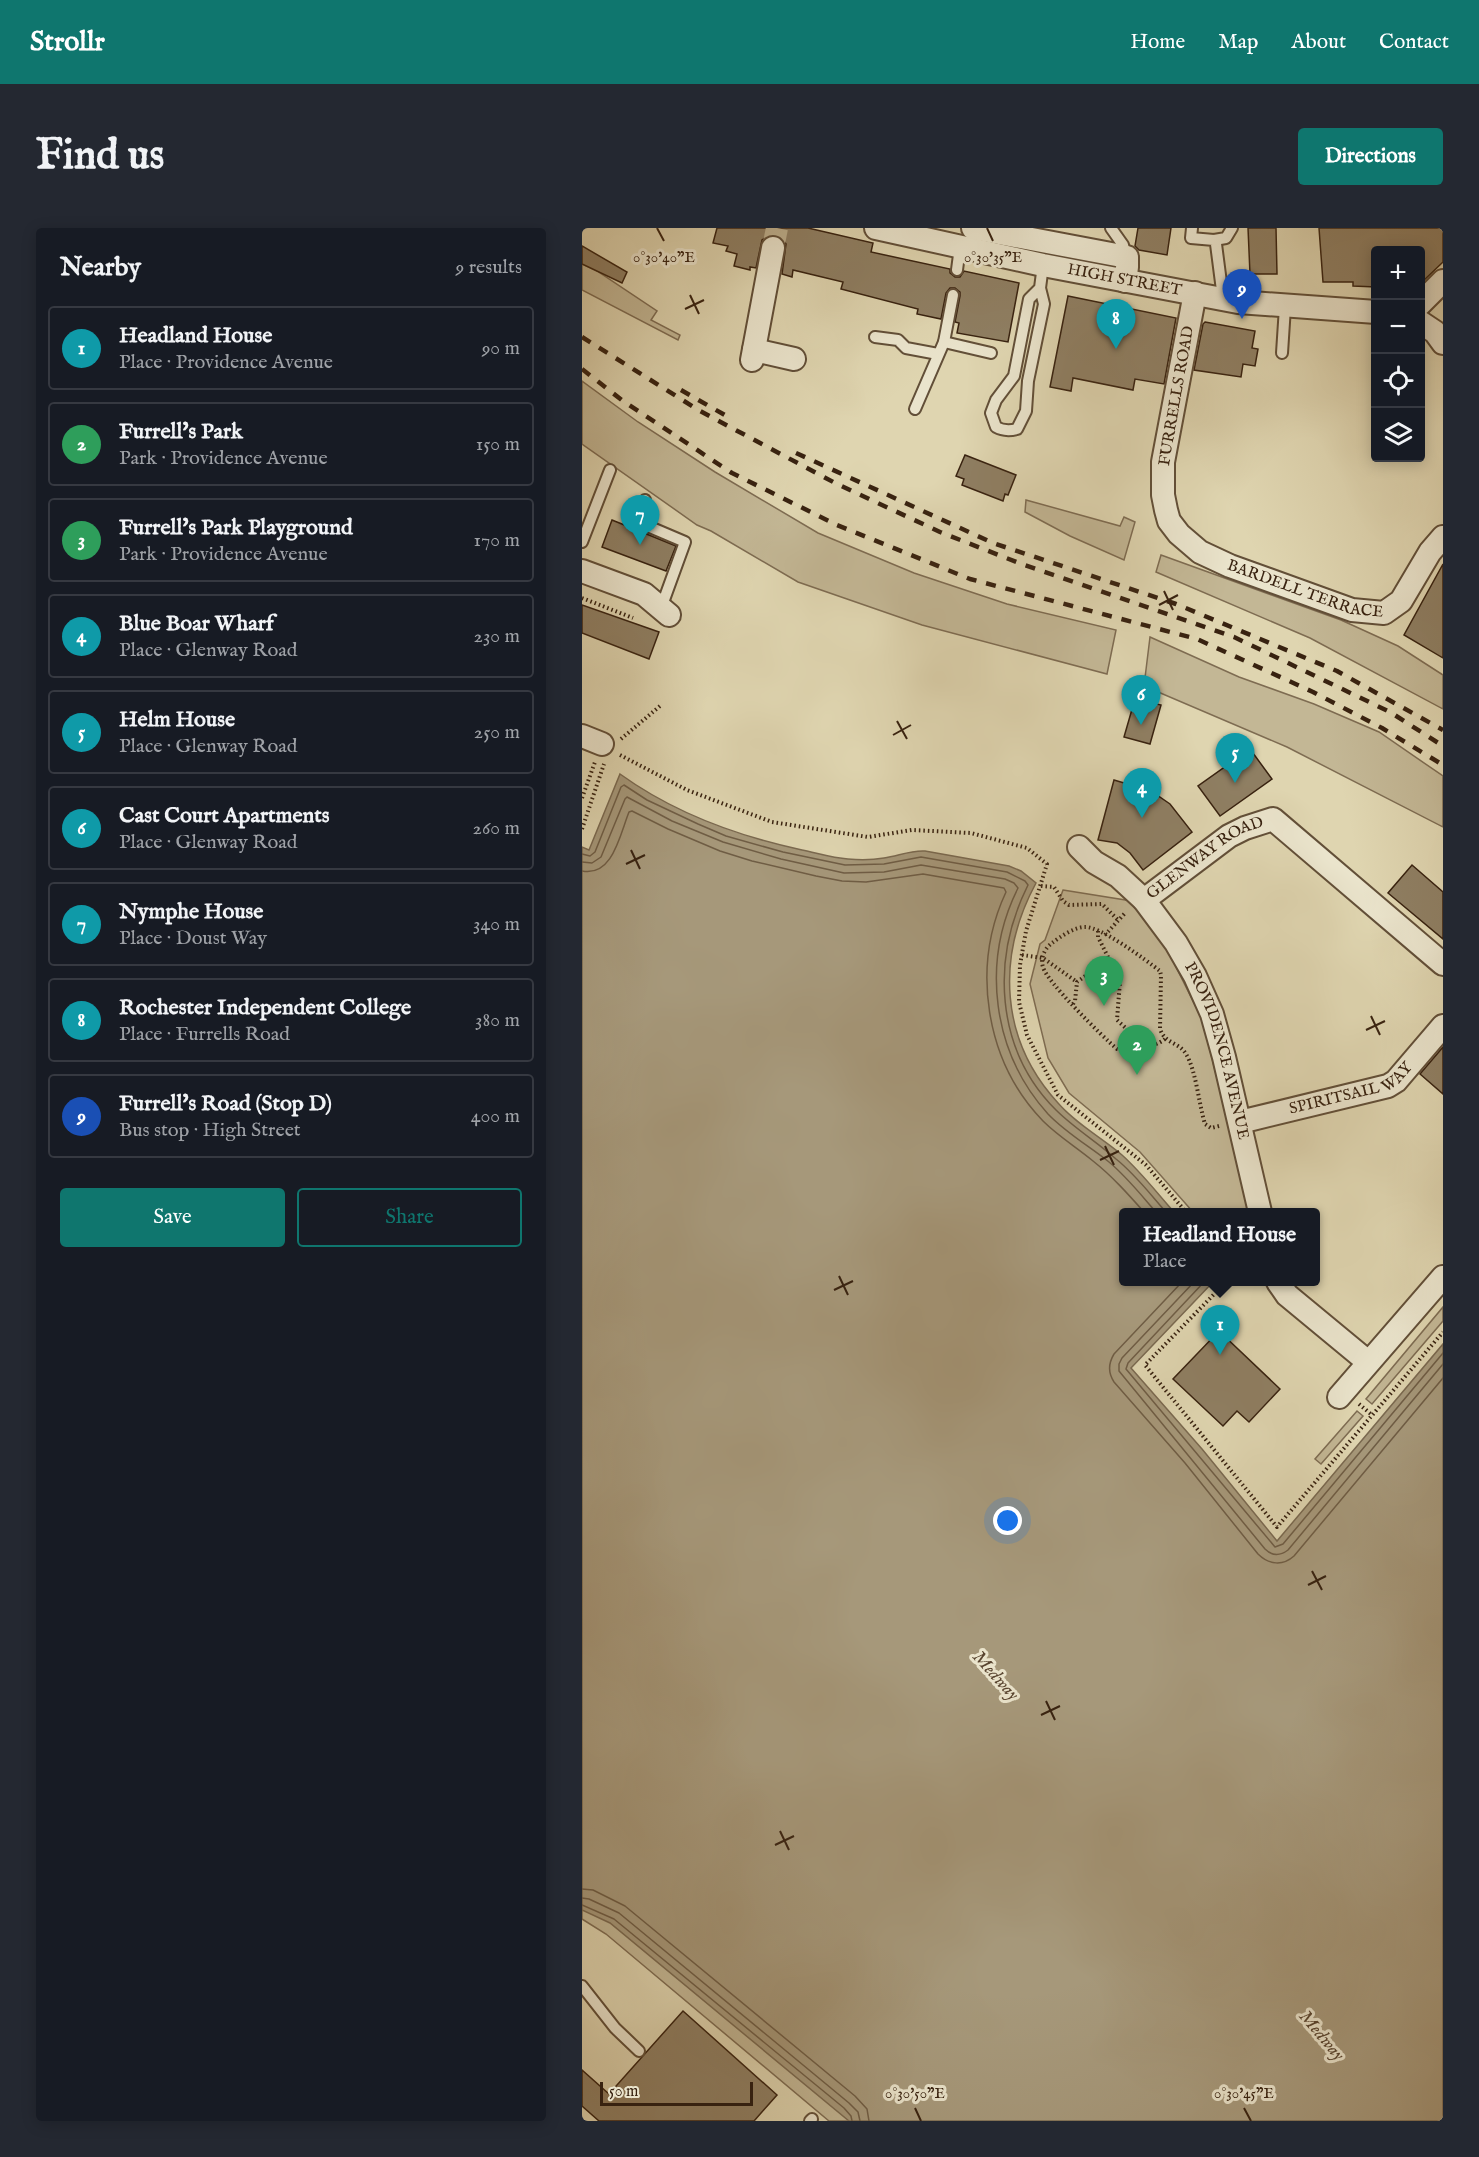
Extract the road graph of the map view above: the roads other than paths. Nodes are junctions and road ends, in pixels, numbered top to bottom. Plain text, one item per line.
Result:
1 (876, 228) edge
2 (973, 228) edge
3 (1111, 228) edge
4 (1192, 228) edge
5 (1232, 228) edge
6 (1214, 240) junction
7 (960, 247) junction
8 (773, 248) tunnel mouth
9 (1126, 257) junction
10 (957, 270) dead end
11 (1042, 277) junction
12 (1125, 280) junction
13 (1443, 281) edge
14 (1195, 293) junction
15 (953, 295) dead end
16 (1223, 298) junction
17 (1424, 300) edge
18 (1285, 306) junction
19 (1371, 312) edge
20 (1425, 315) edge
21 (1443, 315) edge
22 (1425, 325) edge
23 (875, 336) dead end
24 (944, 342) junction
25 (1443, 343) edge
26 (992, 353) dead end
27 (1282, 353) dead end
28 (938, 354) junction
29 (794, 359) dead end
30 (915, 409) dead end
31 (610, 470) dead end
32 (645, 500) dead end
33 (1177, 532) joint
34 (1443, 537) edge
35 (582, 542) edge
36 (582, 570) edge
37 (665, 611) joint
38 (1079, 847) dead end
39 (1138, 903) junction
40 (1443, 964) edge
41 (1443, 1026) edge
42 (1240, 1121) junction
43 (1259, 1208) edge
44 (1443, 1277) edge
45 (1281, 1286) edge
46 (1368, 1362) junction
47 (1349, 1401) road end
48 (582, 1986) edge
49 (639, 2051) dead end

1 - 7 street, HIGH STREET
2 - 9 street
3 - 9 lane
4 - 6 lane
5 - 6 lane
6 - 16 lane
7 - 10 lane
7 - 11 street, HIGH STREET
8 - 29 street
9 - 12 street
11 - 11 lane
11 - 12 street, HIGH STREET
12 - 14 street, HIGH STREET
13 - 17 street
14 - 16 street, HIGH STREET
14 - 33 street, FURRELLS ROAD
15 - 24 lane
16 - 18 street, HIGH STREET
18 - 19 street, HIGH STREET
18 - 27 lane
20 - 21 street
22 - 25 street
23 - 28 lane
24 - 26 lane
24 - 28 lane
28 - 30 lane
31 - 35 lane
32 - 37 lane
33 - 34 street, BARDELL TERRACE
36 - 37 street
38 - 39 street, GLENWAY ROAD
39 - 40 street, GLENWAY ROAD
39 - 42 street, PROVIDENCE AVENUE
41 - 42 street, SPIRITSAIL WAY
42 - 43 street, PROVIDENCE AVENUE
44 - 46 street
45 - 46 street
46 - 47 street
48 - 49 lane

